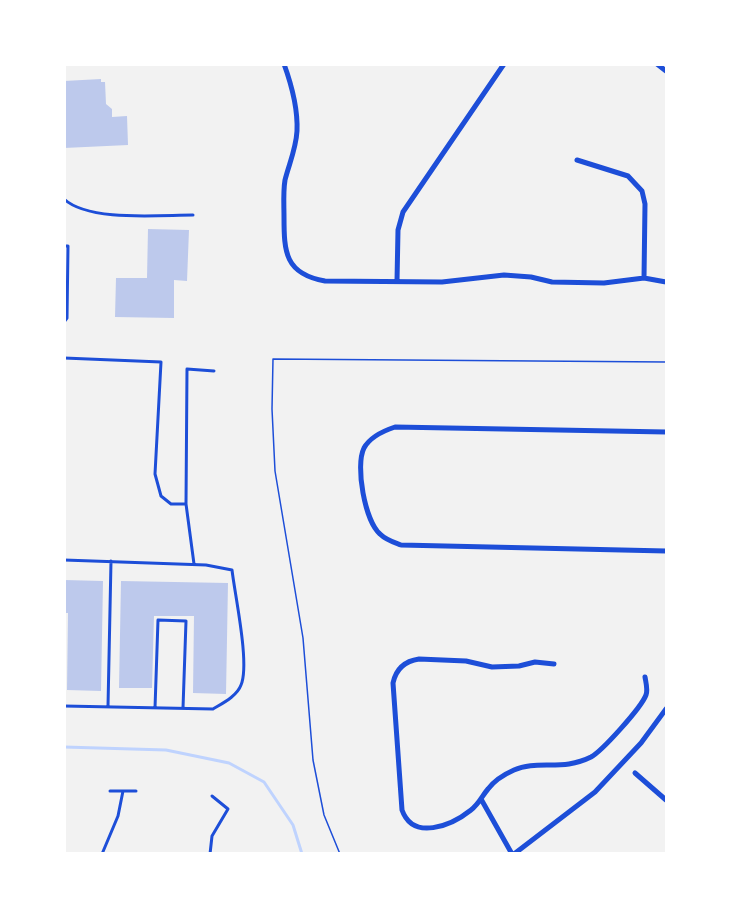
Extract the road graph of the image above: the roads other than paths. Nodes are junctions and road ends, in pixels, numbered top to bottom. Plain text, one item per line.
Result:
1 (284, 64) edge
2 (504, 64) edge
3 (657, 64) edge
4 (666, 71) edge
5 (577, 160) dead end
6 (64, 199) edge
7 (193, 215) dead end
8 (64, 246) edge
9 (644, 278) junction
10 (397, 281) junction
11 (666, 282) edge
12 (64, 322) edge
13 (64, 358) edge
14 (214, 371) dead end
15 (666, 432) edge
16 (186, 504) junction
17 (666, 551) edge
18 (64, 560) edge
19 (111, 561) junction
20 (194, 564) junction
21 (554, 664) dead end
22 (645, 677) dead end
23 (64, 706) edge
24 (108, 706) junction
25 (155, 708) junction
26 (183, 708) junction
27 (666, 709) edge
28 (635, 773) dead end
29 (123, 790) junction
30 (110, 791) dead end
31 (136, 791) dead end
32 (212, 796) dead end
33 (482, 800) junction
34 (666, 800) edge
35 (102, 854) edge
36 (210, 854) edge
37 (513, 854) edge

1 - 10 street
2 - 10 street
3 - 4 street
5 - 9 street
6 - 7 lane
8 - 12 lane
9 - 10 street
9 - 11 street
13 - 16 lane
14 - 16 lane
15 - 17 street
16 - 20 lane
18 - 19 lane
19 - 20 lane
19 - 24 lane
20 - 26 lane
21 - 33 street
22 - 33 street
23 - 24 lane
24 - 25 lane
25 - 26 lane
25 - 26 lane
27 - 37 street
28 - 34 street
29 - 30 lane
29 - 31 lane
29 - 35 lane
32 - 36 lane
33 - 37 street

